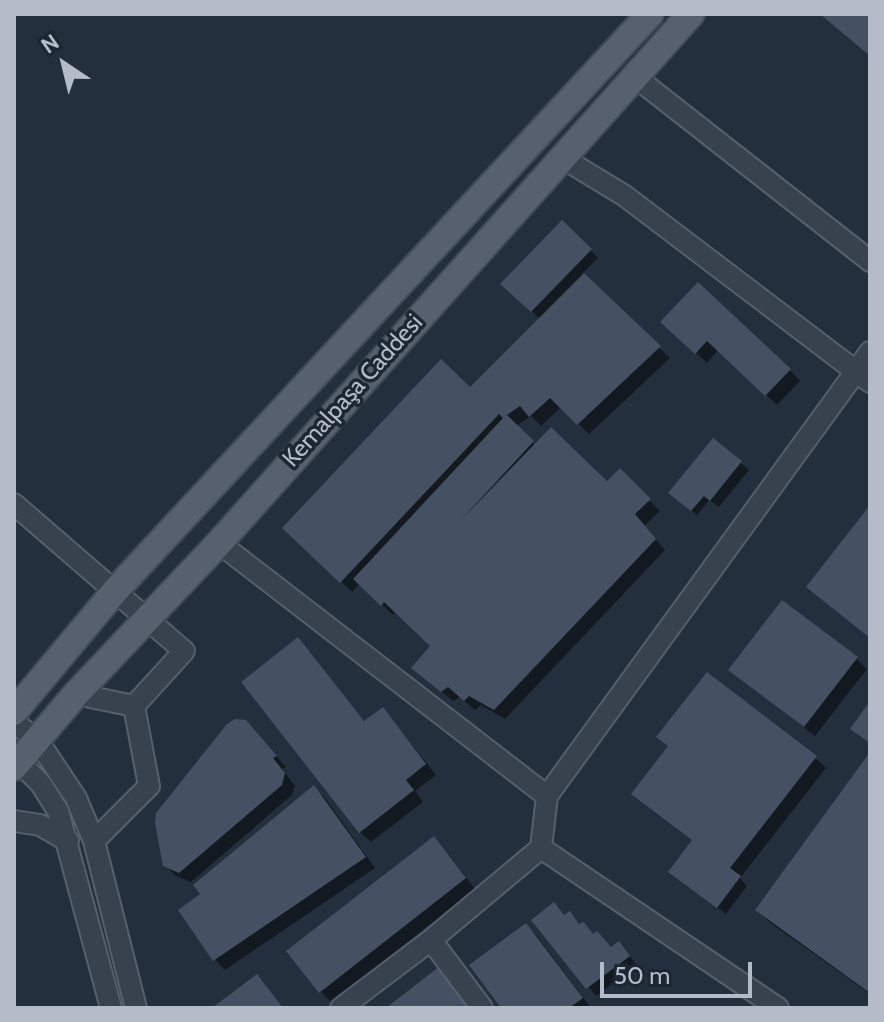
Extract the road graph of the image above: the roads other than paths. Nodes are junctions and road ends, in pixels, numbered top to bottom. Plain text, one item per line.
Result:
1 (650, 14) edge
2 (691, 14) edge
3 (634, 76) junction
4 (561, 157) junction
5 (870, 261) edge
6 (870, 352) edge
7 (863, 377) edge
8 (14, 504) edge
9 (219, 543) junction
10 (115, 591) junction
11 (147, 618) junction
12 (76, 694) junction
13 (134, 706) junction
14 (14, 712) edge
15 (14, 722) edge
16 (38, 741) junction
17 (16, 762) edge
18 (547, 796) junction
19 (14, 821) edge
20 (68, 841) junction
21 (94, 841) junction
22 (541, 848) junction
23 (431, 940) junction
24 (775, 1007) edge
25 (111, 1008) edge
26 (136, 1008) edge
27 (341, 1008) edge
28 (482, 1008) edge

1 - 10 main road, Kemalpaşa Caddesi
2 - 3 main road, Kemalpaşa Caddesi
3 - 4 main road, Kemalpaşa Caddesi
3 - 5 street
4 - 7 street
4 - 9 main road, Kemalpaşa Caddesi
6 - 7 street
7 - 18 street
8 - 10 street
9 - 11 main road, Kemalpaşa Caddesi
9 - 18 street
10 - 11 street
10 - 14 main road, Kemalpaşa Caddesi
11 - 12 main road, Kemalpaşa Caddesi
11 - 13 street
12 - 13 street
12 - 16 main road, Kemalpaşa Caddesi
13 - 21 street
15 - 16 street
16 - 17 main road, Kemalpaşa Caddesi
16 - 21 street
17 - 20 street
18 - 22 street
19 - 20 street
20 - 25 street
21 - 26 street
22 - 23 street
22 - 24 street
23 - 27 street
23 - 28 street

